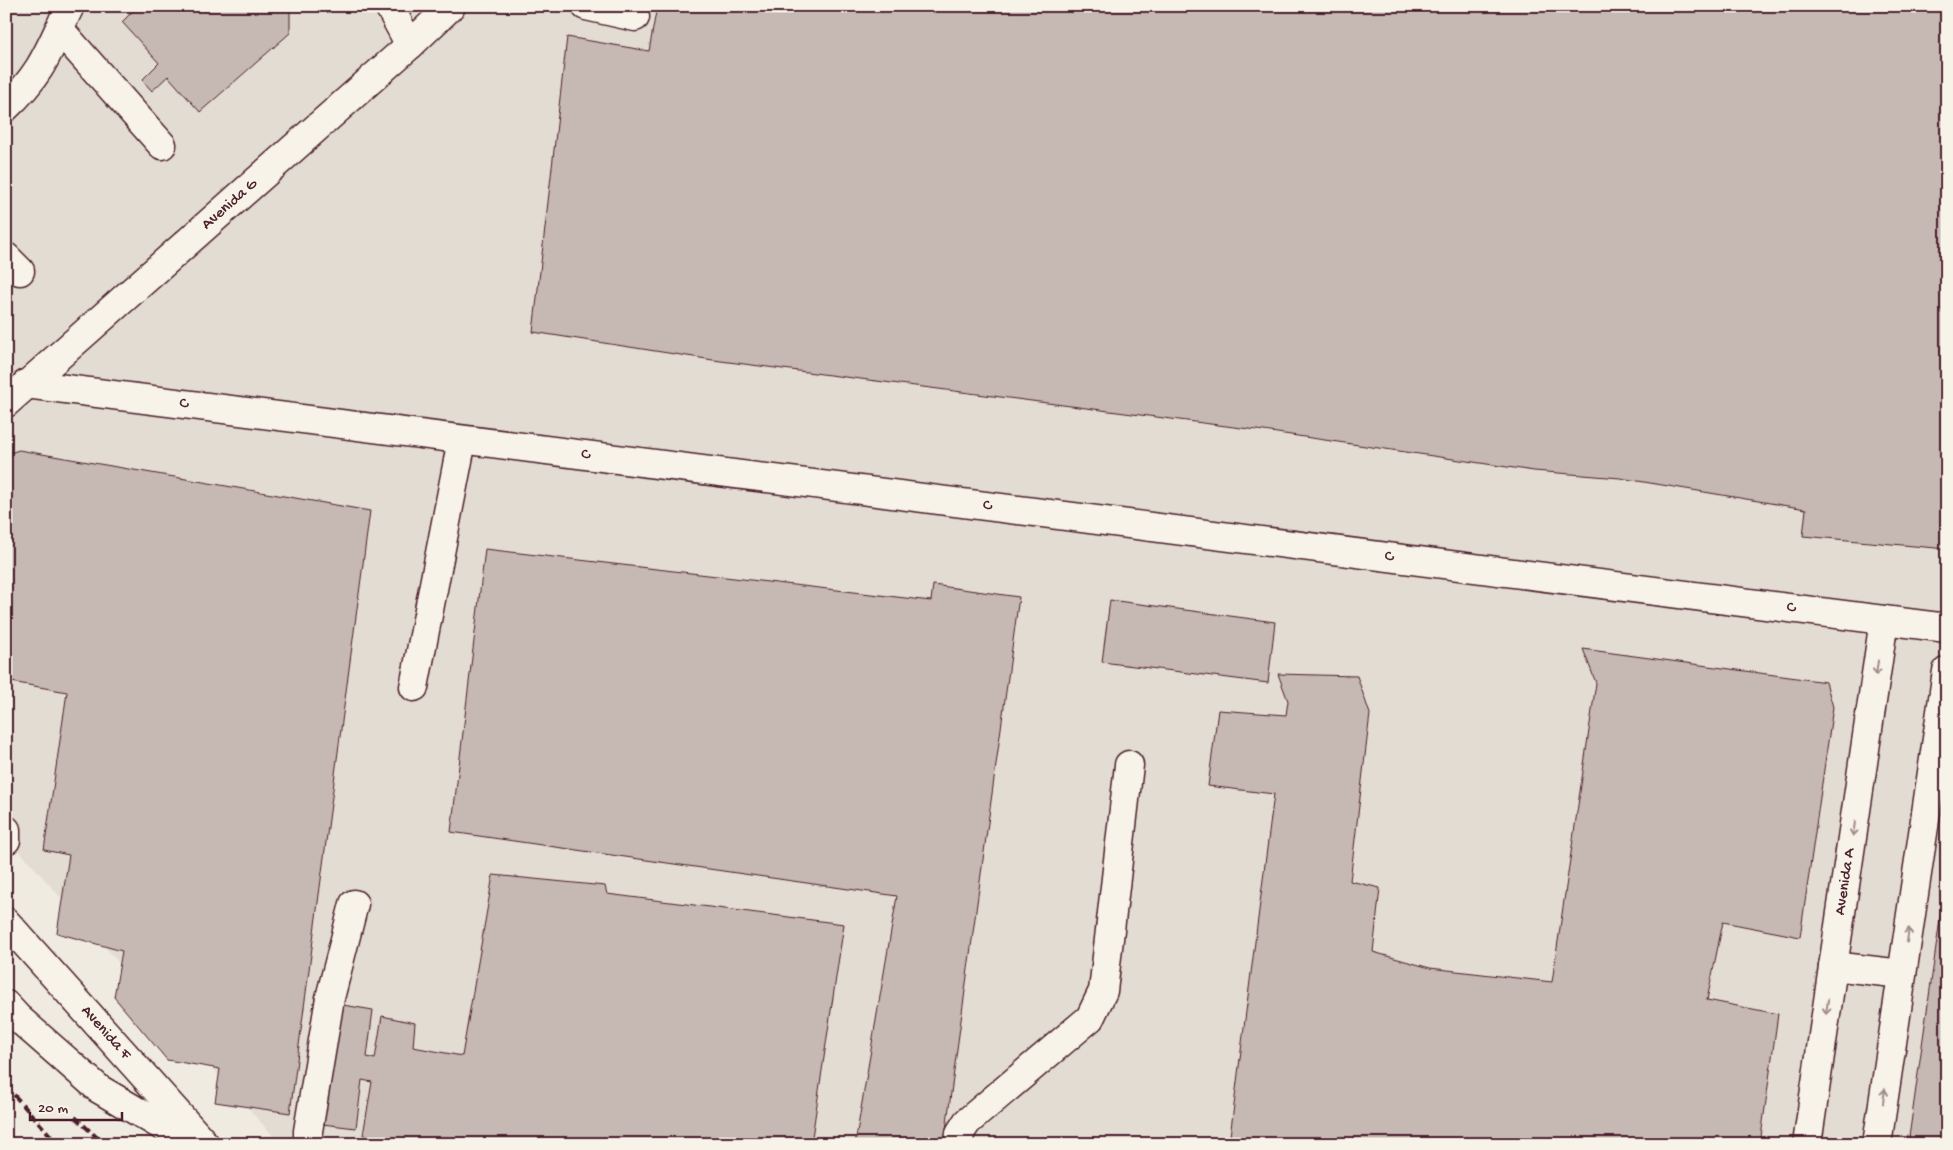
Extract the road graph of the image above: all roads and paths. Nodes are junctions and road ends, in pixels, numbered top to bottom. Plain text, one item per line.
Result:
1 (389, 6) edge
2 (451, 6) edge
3 (586, 6) edge
4 (635, 16) dead end
5 (65, 18) edge
6 (410, 45) junction
7 (6, 107) edge
8 (162, 145) dead end
9 (26, 384) junction
10 (6, 403) edge
11 (462, 440) junction
12 (1884, 620) junction
13 (1947, 628) edge
14 (1947, 671) edge
15 (414, 687) dead end
16 (1130, 765) dead end
17 (6, 830) edge
18 (6, 840) edge
19 (354, 904) dead end
20 (6, 922) edge
21 (1833, 966) junction
22 (1902, 974) junction
23 (6, 1005) edge
24 (193, 1144) edge
25 (205, 1144) edge
26 (308, 1144) edge
27 (959, 1144) edge
28 (1807, 1144) edge
29 (1877, 1144) edge

1 - 6 street
2 - 6 street, Avenida G
3 - 4 street
5 - 7 street
5 - 8 street
6 - 9 street, Avenida G
9 - 10 street, Avenida G
9 - 11 street, C
11 - 12 street, C
11 - 15 street
12 - 13 street, C
12 -> 21 street, Avenida A
22 -> 14 street
16 - 27 street
17 - 18 street
19 - 26 street
20 - 25 street, Avenida F
21 - 22 street
21 -> 28 street, Avenida A
29 -> 22 street
23 - 24 street

